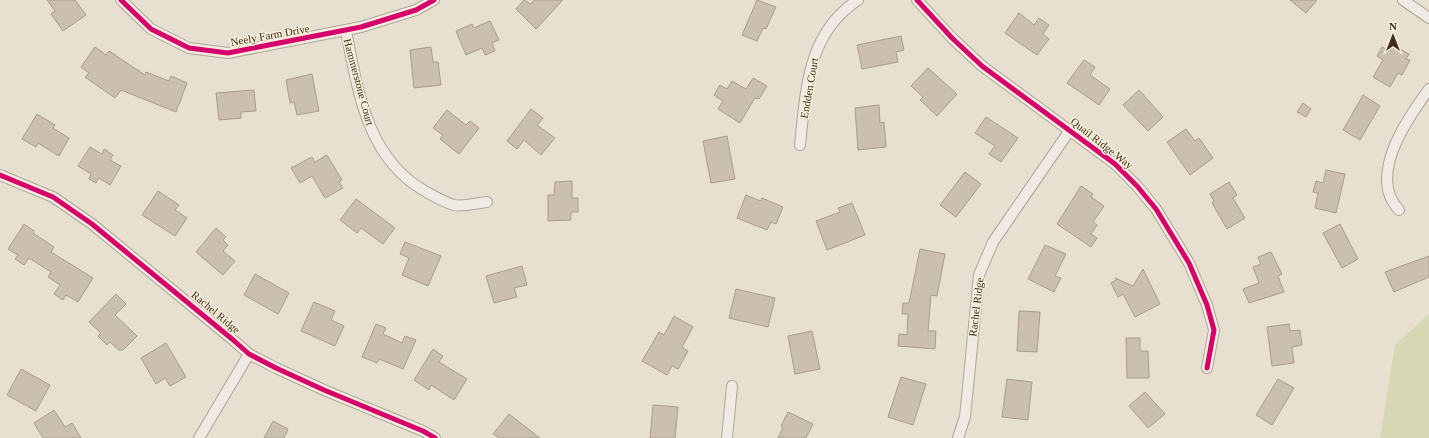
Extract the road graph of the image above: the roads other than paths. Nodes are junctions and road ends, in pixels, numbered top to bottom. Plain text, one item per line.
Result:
1 (121, 0) edge
2 (434, 0) edge
3 (858, 0) edge
4 (917, 0) edge
5 (1403, 0) edge
6 (1429, 18) edge
7 (346, 30) junction
8 (1429, 89) edge
9 (1070, 130) junction
10 (800, 145) dead end
11 (0, 175) edge
12 (487, 202) dead end
13 (1399, 210) dead end
14 (249, 354) junction
15 (1207, 368) dead end
16 (732, 386) dead end
17 (199, 438) edge
18 (435, 438) edge
19 (727, 438) edge
20 (958, 438) edge

1 - 7 street, Neely Farm Drive
2 - 7 street, Neely Farm Drive
3 - 10 street, Endden Court
4 - 9 street, Quail Ridge Way
5 - 6 street
7 - 12 street, Hammerstone Court
8 - 13 street
9 - 15 street, Quail Ridge Way
9 - 20 street, Rachel Ridge
11 - 14 street, Rachel Ridge
14 - 17 street
14 - 18 street, Rachel Ridge
16 - 19 street

